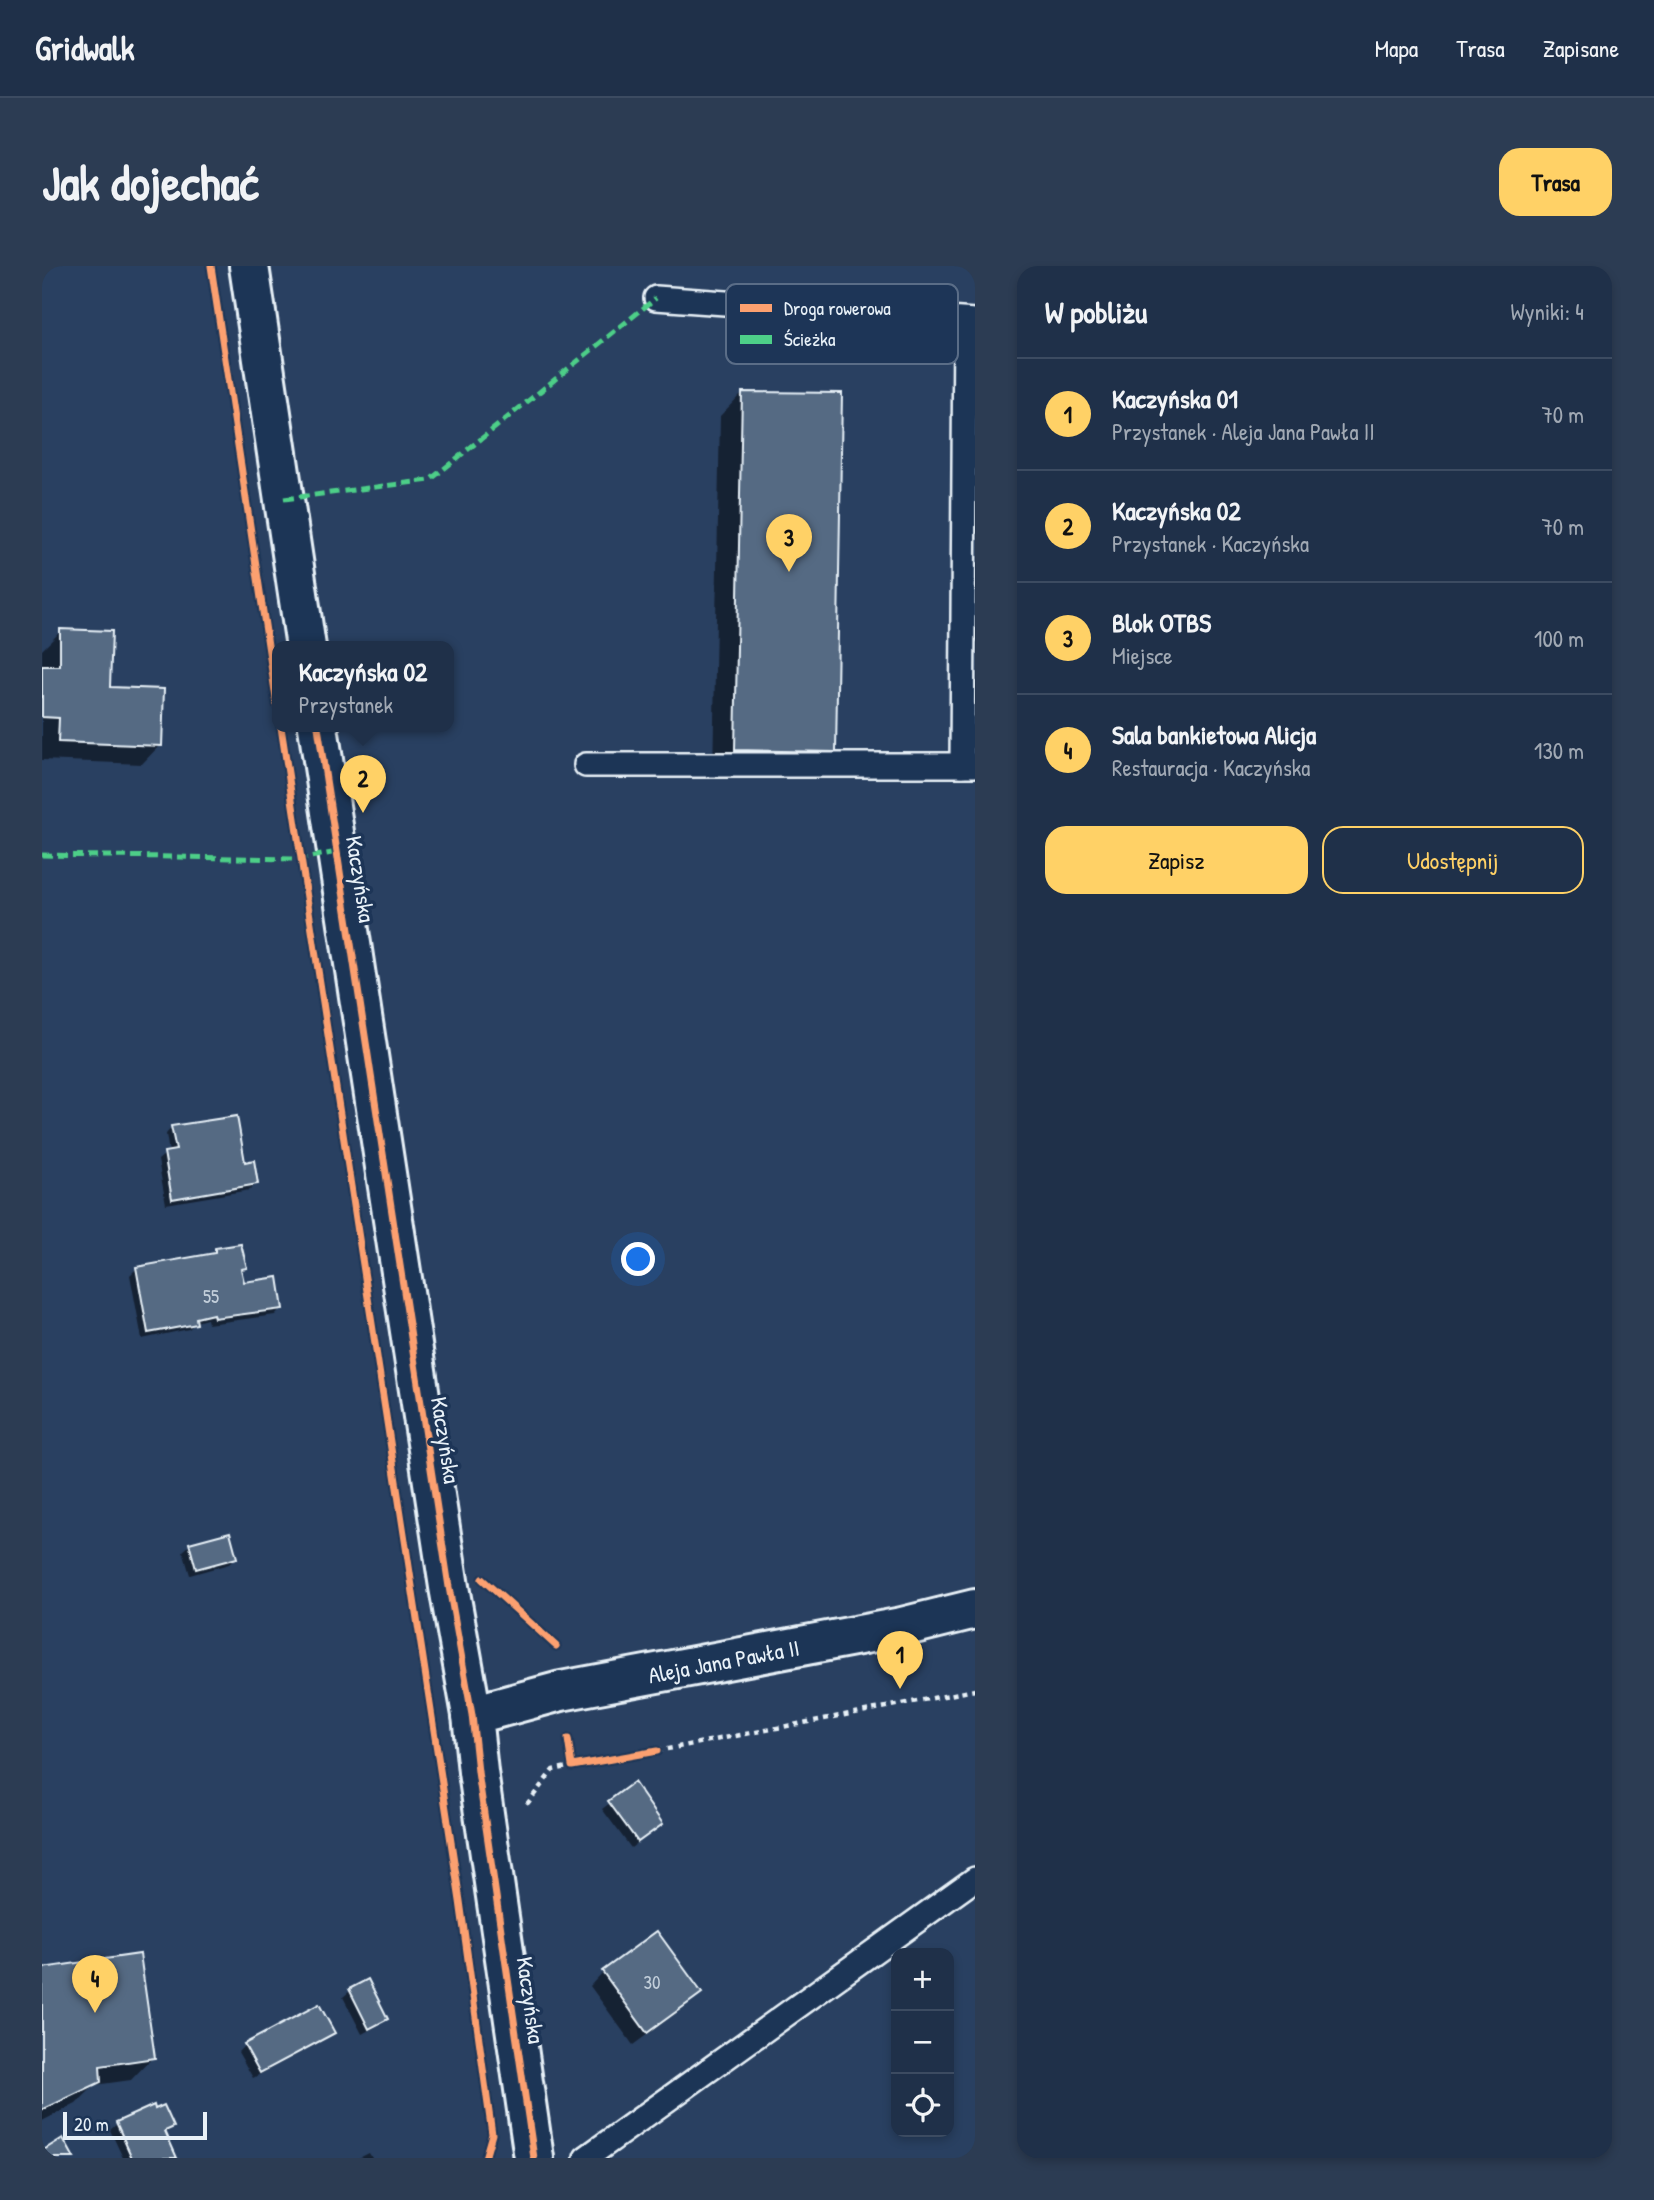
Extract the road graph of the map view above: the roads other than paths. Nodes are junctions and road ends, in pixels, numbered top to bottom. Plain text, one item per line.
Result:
1 (249, 266) edge
2 (656, 298) dead end
3 (726, 303) edge
4 (970, 321) edge
5 (305, 641) edge
6 (319, 732) edge
7 (586, 765) dead end
8 (968, 765) edge
9 (975, 1609) edge
10 (472, 1715) junction
11 (975, 1879) edge
12 (534, 2158) edge
13 (586, 2158) edge

1 - 5 street
2 - 3 lane
4 - 8 lane
6 - 10 street, Kaczyńska
7 - 8 lane
9 - 10 street, Aleja Jana Pawła II
10 - 12 street, Kaczyńska
11 - 13 lane

